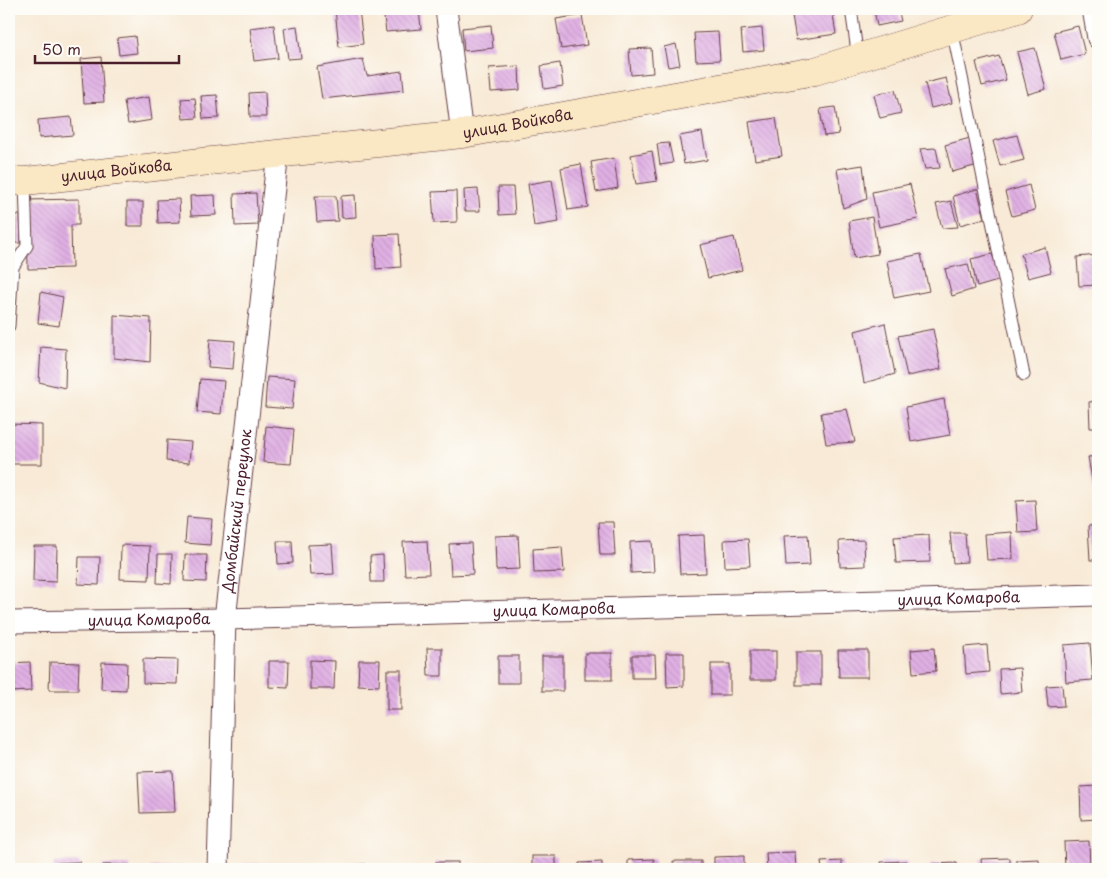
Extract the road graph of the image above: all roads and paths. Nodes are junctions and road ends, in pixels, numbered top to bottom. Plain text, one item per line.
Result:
1 (446, 9) edge
2 (851, 9) edge
3 (1018, 9) edge
4 (1093, 9) edge
5 (952, 29) junction
6 (1098, 38) edge
7 (858, 58) junction
8 (462, 134) junction
9 (278, 153) junction
10 (17, 181) edge
11 (9, 326) edge
12 (1024, 375) dead end
13 (1098, 595) edge
14 (225, 619) junction
15 (9, 622) edge
16 (218, 869) edge

1 - 8 street
2 - 7 lane
3 - 5 street, улица Войкова
4 - 6 street
5 - 7 street, улица Войкова
5 - 12 lane
7 - 8 street, улица Войкова
8 - 9 street, улица Войкова
9 - 10 street, улица Войкова
9 - 14 street, Домбайский переулок
10 - 11 lane
13 - 14 street, улица Комарова
14 - 15 street, улица Комарова
14 - 16 street, Домбайский переулок

